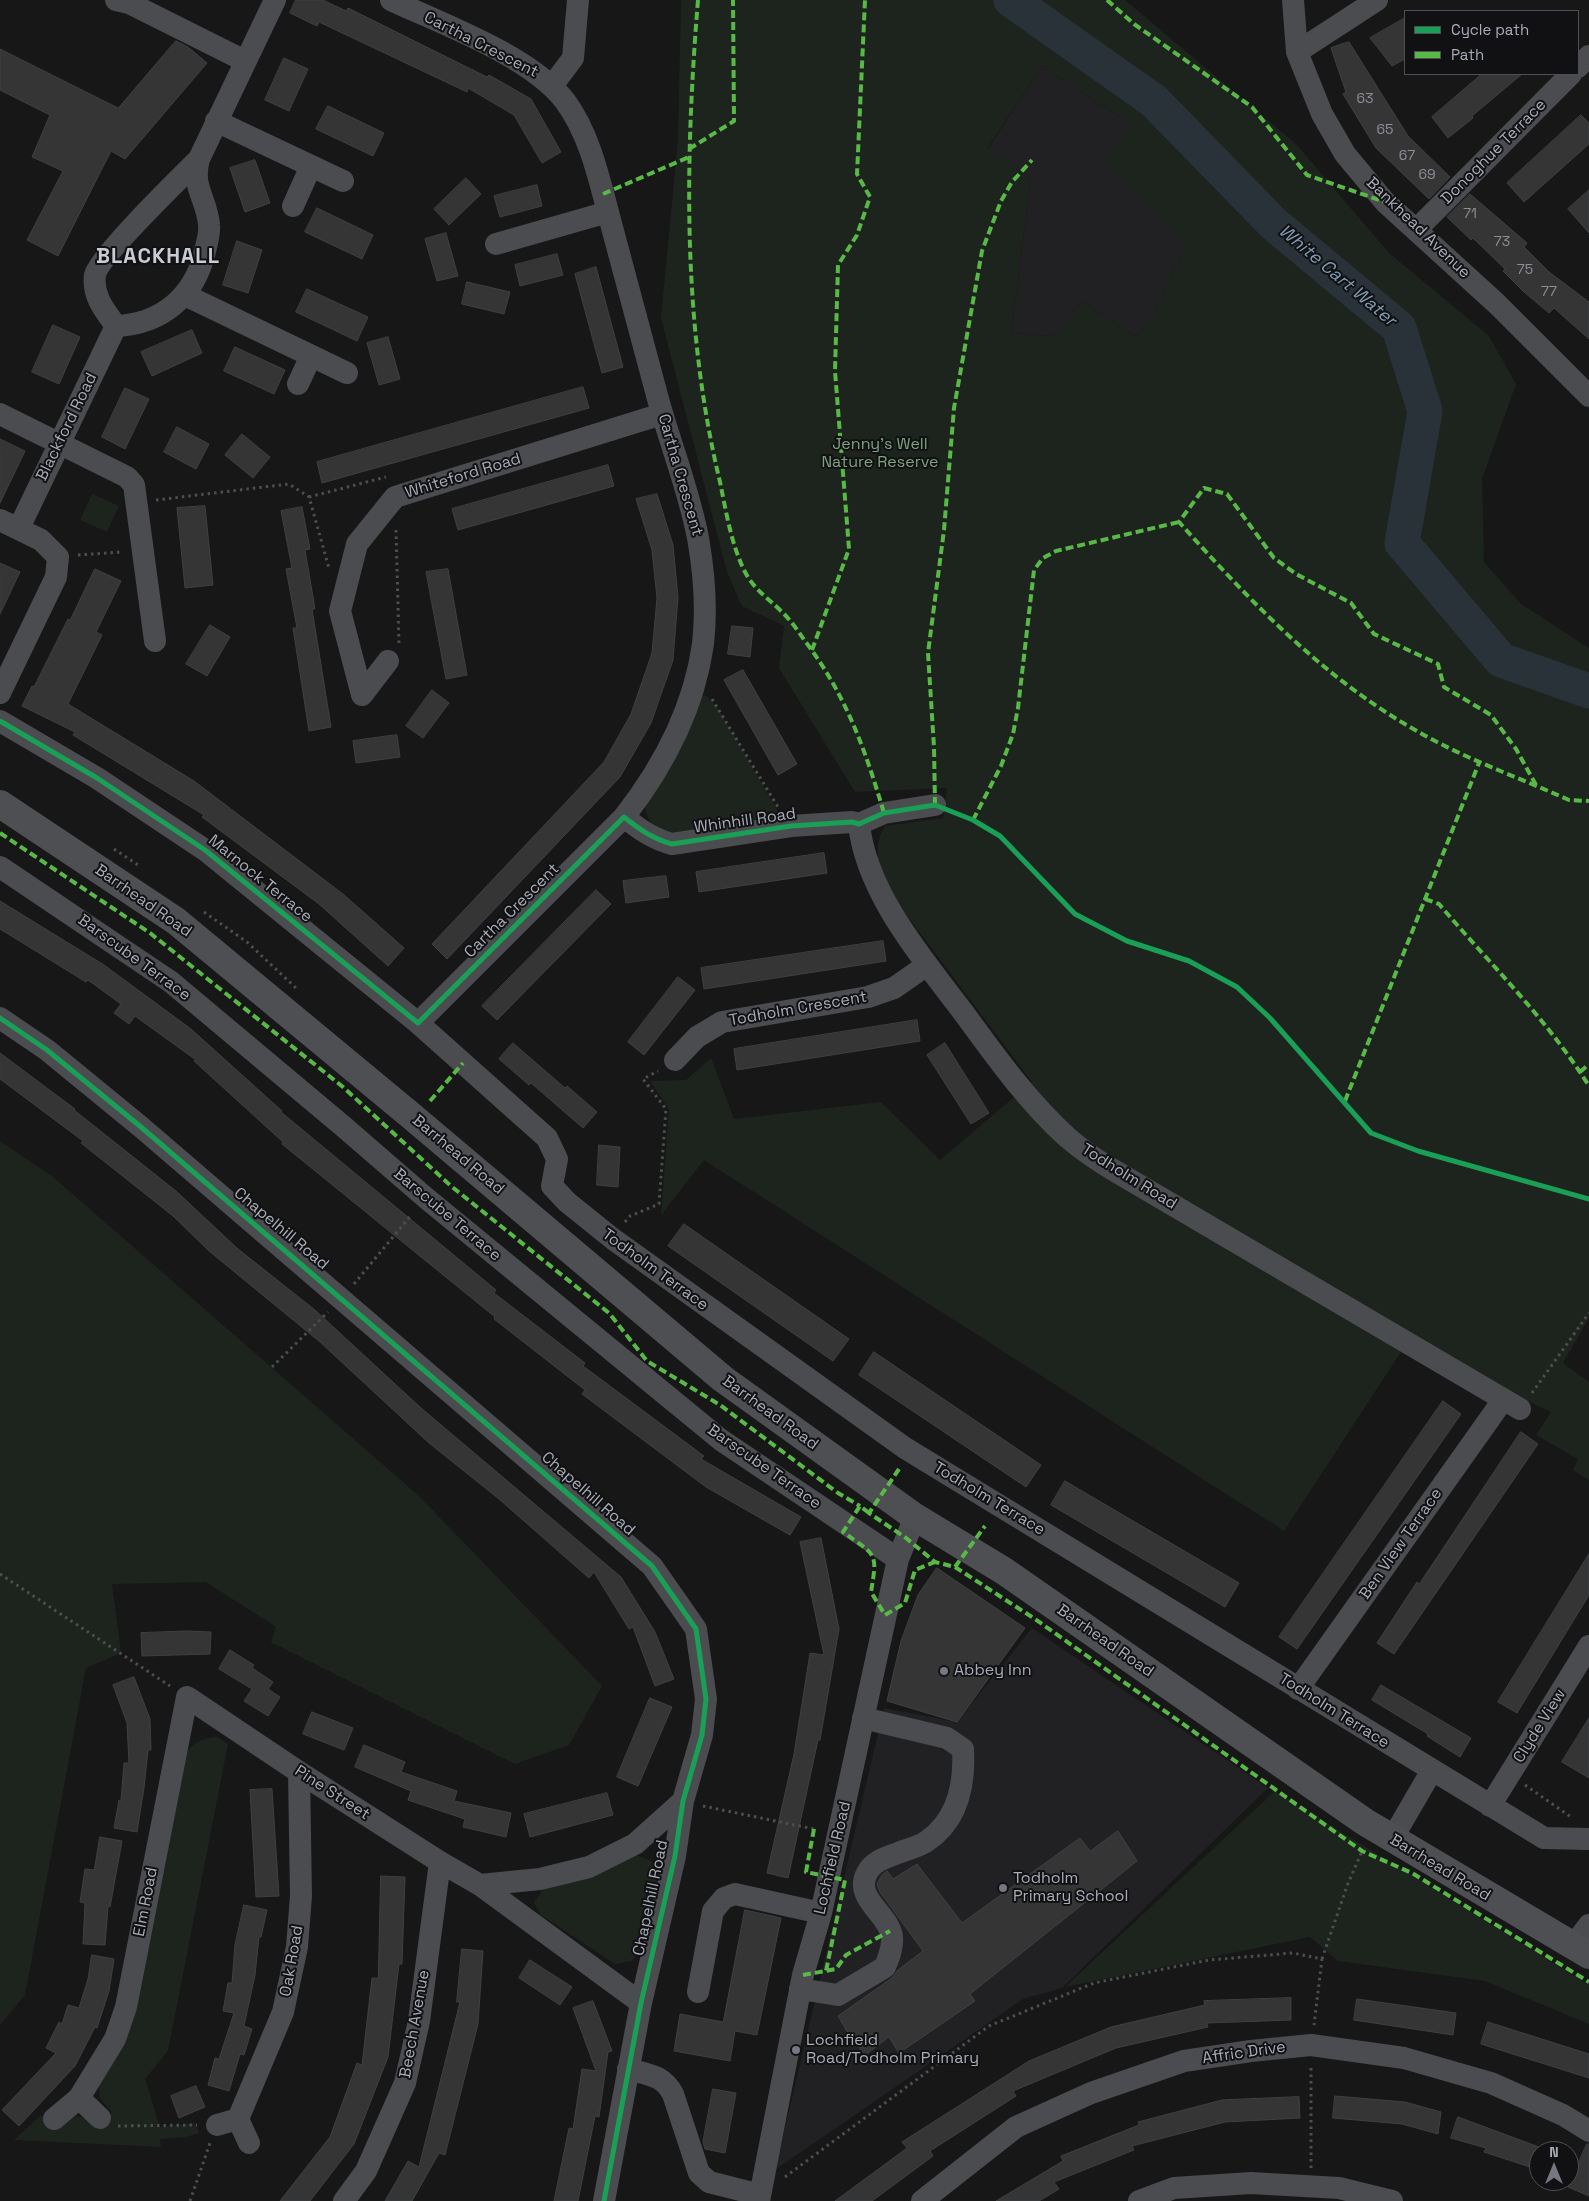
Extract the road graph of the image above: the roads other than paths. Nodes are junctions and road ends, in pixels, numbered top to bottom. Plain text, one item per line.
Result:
1 (116, 0) edge
2 (275, 0) edge
3 (391, 0) edge
4 (578, 0) edge
5 (1294, 0) edge
6 (1377, 0) edge
7 (1297, 52) junction
8 (1589, 56) edge
9 (245, 62) junction
10 (1579, 66) edge
11 (1570, 75) edge
12 (552, 86) junction
13 (216, 121) junction
14 (199, 159) junction
15 (311, 166) junction
16 (343, 181) dead end
17 (293, 206) dead end
18 (608, 212) junction
19 (1416, 230) junction
20 (496, 244) dead end
21 (184, 295) junction
22 (116, 326) junction
23 (311, 356) junction
24 (347, 373) dead end
25 (298, 384) dead end
26 (1589, 396) edge
27 (0, 414) edge
28 (662, 414) junction
29 (59, 442) junction
30 (9, 524) edge
31 (156, 641) dead end
32 (388, 661) road end
33 (0, 693) edge
34 (0, 721) edge
35 (0, 804) edge
36 (935, 805) dead end
37 (624, 818) junction
38 (859, 824) junction
39 (0, 867) edge
40 (927, 965) junction
41 (0, 1018) edge
42 (418, 1023) junction
43 (675, 1060) road end
44 (547, 1138) joint
45 (1511, 1404) joint
46 (915, 1517) junction
47 (898, 1559) junction
48 (1589, 1646) edge
49 (1298, 1689) junction
50 (187, 1697) joint
51 (863, 1718) junction
52 (299, 1772) junction
53 (1431, 1772) junction
54 (683, 1802) junction
55 (1490, 1806) junction
56 (1589, 1839) edge
57 (1392, 1840) junction
58 (440, 1862) junction
59 (480, 1885) junction
60 (821, 1913) junction
61 (1589, 1925) edge
62 (1581, 1951) edge
63 (800, 1989) junction
64 (698, 1992) dead end
65 (641, 2003) junction
66 (628, 2069) junction
67 (79, 2098) junction
68 (54, 2118) dead end
69 (100, 2118) road end
70 (1589, 2131) edge
71 (249, 2143) dead end
72 (760, 2198) edge
73 (344, 2201) edge
74 (604, 2201) edge
75 (922, 2201) edge
76 (1139, 2201) edge
77 (1392, 2201) edge

1 - 9 street
2 - 9 street
3 - 12 street, Cartha Crescent
4 - 12 street
5 - 7 street, Bankhead Avenue
6 - 7 street
7 - 19 street, Bankhead Avenue
8 - 10 street
9 - 13 street
11 - 19 street, Donoghue Terrace
12 - 18 street, Cartha Crescent
13 - 14 street
13 - 15 street
14 - 21 street
14 - 22 street
15 - 16 street
15 - 17 street
18 - 20 street
18 - 28 street, Cartha Crescent
19 - 26 street, Bankhead Avenue
21 - 22 street
21 - 23 street
22 - 29 street, Blackford Road
23 - 24 street
23 - 25 street
27 - 29 street
28 - 32 street, Whiteford Road
28 - 37 street, Cartha Crescent
29 - 30 street, Blackford Road
29 - 31 street
30 - 33 street, Blackford Road
34 - 42 street, Marnock Terrace
35 - 46 main road, Barrhead Road
36 - 38 street, Whinhill Road
37 - 38 street, Whinhill Road
37 - 42 street, Cartha Crescent
38 - 40 street, Todholm Road
39 - 47 street, Barscube Terrace
40 - 43 street, Todholm Crescent
40 - 45 street, Todholm Road
41 - 54 street, Chapelhill Road
42 - 44 street, Marnock Terrace
44 - 49 street, Todholm Terrace
45 - 49 street, Ben View Terrace
46 - 47 street, Lochfield Road
46 - 57 main road, Barrhead Road
47 - 51 street, Lochfield Road
48 - 55 street, Clyde View
49 - 53 street, Todholm Terrace
50 - 52 street, Pine Street
50 - 67 street, Elm Road
51 - 60 street, Lochfield Road
51 - 63 street
52 - 58 street, Pine Street
52 - 71 street, Oak Road
53 - 55 street, Todholm Terrace
53 - 57 street
54 - 59 street
54 - 65 street, Chapelhill Road
55 - 56 street, Todholm Terrace
57 - 62 main road, Barrhead Road
58 - 59 street, Pine Street
58 - 73 street, Beech Avenue
59 - 65 street, Pine Street
60 - 63 street, Lochfield Road
60 - 64 street
61 - 62 street
63 - 72 street, Lochfield Road
65 - 66 street, Chapelhill Road
66 - 72 street
66 - 74 street, Chapelhill Road
67 - 68 street, Elm Road
67 - 69 street
70 - 75 street, Affric Drive
76 - 77 street

